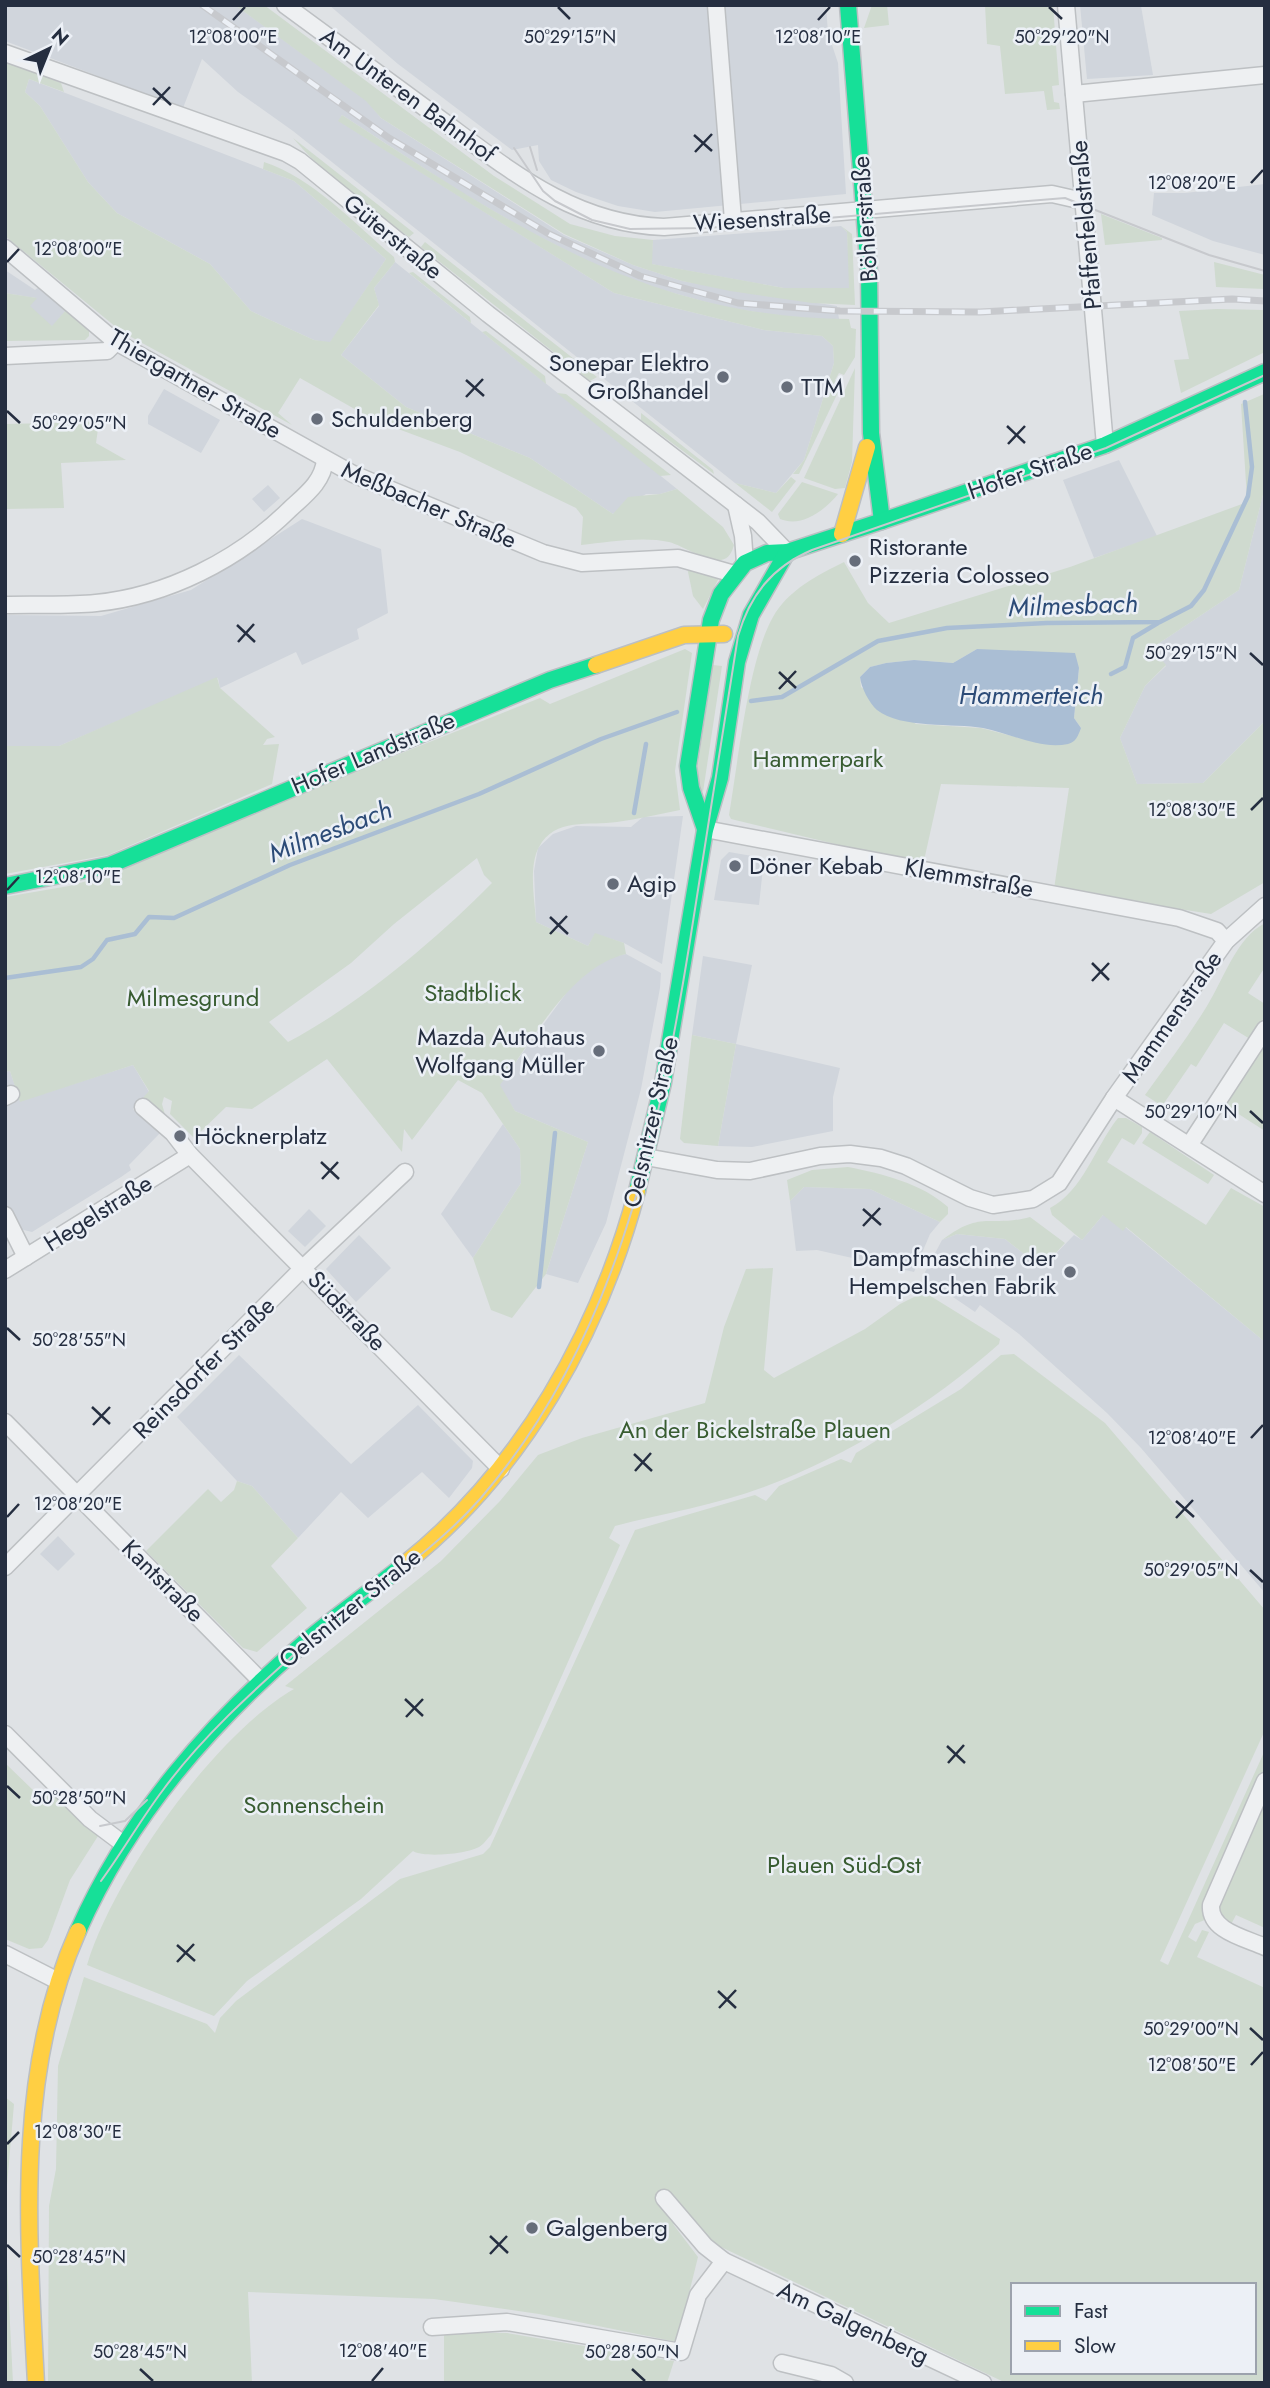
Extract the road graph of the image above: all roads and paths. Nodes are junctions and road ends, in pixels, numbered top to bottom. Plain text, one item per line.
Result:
1 (285, 5) edge
2 (716, 5) edge
3 (848, 5) edge
4 (1066, 5) edge
5 (5, 53) edge
6 (1265, 75) edge
7 (1074, 94) junction
8 (532, 185) joint
9 (1083, 201) junction
10 (865, 212) junction
11 (733, 220) junction
12 (5, 248) edge
13 (116, 342) junction
14 (5, 356) edge
15 (1265, 372) edge
16 (871, 433) junction
17 (1105, 445) junction
18 (325, 460) junction
19 (736, 505) junction
20 (882, 522) junction
21 (842, 534) junction
22 (787, 552) junction
23 (740, 569) junction
24 (5, 605) edge
25 (709, 632) junction
26 (743, 637) junction
27 (705, 829) junction
28 (5, 886) edge
29 (1265, 905) edge
30 (1226, 941) junction
31 (1265, 1029) edge
32 (1114, 1098) junction
33 (143, 1107) dead end
34 (1189, 1144) junction
35 (190, 1155) junction
36 (646, 1157) junction
37 (405, 1172) dead end
38 (1265, 1194) edge
39 (5, 1215) edge
40 (26, 1257) junction
41 (304, 1267) junction
42 (5, 1270) edge
43 (5, 1422) edge
44 (501, 1469) junction
45 (78, 1495) junction
46 (5, 1567) edge
47 (261, 1681) junction
48 (5, 1734) edge
49 (1265, 1781) edge
50 (122, 1843) junction
51 (1265, 1947) edge
52 (5, 1954) edge
53 (58, 1981) junction
54 (664, 2198) dead end
55 (724, 2260) junction
56 (432, 2327) dead end
57 (782, 2363) dead end
58 (36, 2383) edge
59 (845, 2383) edge
60 (983, 2383) edge

1 - 8 street, Am Unteren Bahnhof
2 - 11 street
3 - 10 main road, Böhlerstraße
4 - 7 street, Pfaffenfeldstraße
5 - 19 street, Güterstraße
6 - 7 street
7 - 9 street, Pfaffenfeldstraße
8 - 11 street, Wiesenstraße
9 - 10 street, Wiesenstraße
9 - 17 street, Pfaffenfeldstraße
10 - 11 street, Wiesenstraße
10 - 16 main road, Böhlerstraße
12 - 13 street, Thiergartner Straße
13 - 14 street
13 - 18 street, Thiergartner Straße
15 - 17 main road, Hofer Straße
16 - 20 main road, Böhlerstraße
16 - 21 main road, Böhlerstraße
17 - 20 main road, Hofer Straße
18 - 23 street, Meßbacher Straße
18 - 24 street, Meßbacher Straße
19 - 22 street, Güterstraße
19 - 23 street
20 - 21 main road, Hofer Straße
21 - 22 main road, Hofer Straße
22 - 23 main road, Hofer Straße
22 - 26 main road
23 - 25 main road
25 - 26 main road, Hofer Landstraße
25 - 27 main road, Oelsnitzer Straße
25 - 28 main road, Hofer Landstraße
26 - 27 main road, Oelsnitzer Straße
27 - 30 street, Klemmstraße
27 - 36 main road, Oelsnitzer Straße
29 - 30 street, Mammenstraße
30 - 32 street, Mammenstraße
31 - 34 street
32 - 34 street
32 - 36 street, Mammenstraße
33 - 35 street
34 - 38 street
35 - 40 street, Hegelstraße
35 - 41 street, Südstraße
36 - 44 main road, Oelsnitzer Straße
37 - 41 street, Reinsdorfer Straße
39 - 40 street
40 - 42 street, Hegelstraße
41 - 44 street, Südstraße
41 - 45 street, Reinsdorfer Straße
43 - 45 street, Kantstraße
44 - 47 main road, Oelsnitzer Straße
45 - 46 street, Reinsdorfer Straße
45 - 47 street, Kantstraße
47 - 50 main road, Oelsnitzer Straße
48 - 50 street
49 - 51 street
50 - 53 main road, Oelsnitzer Straße
52 - 53 street
53 - 58 main road, Oelsnitzer Straße
54 - 55 street, Am Galgenberg
55 - 56 street
55 - 60 street, Am Galgenberg
57 - 59 street

